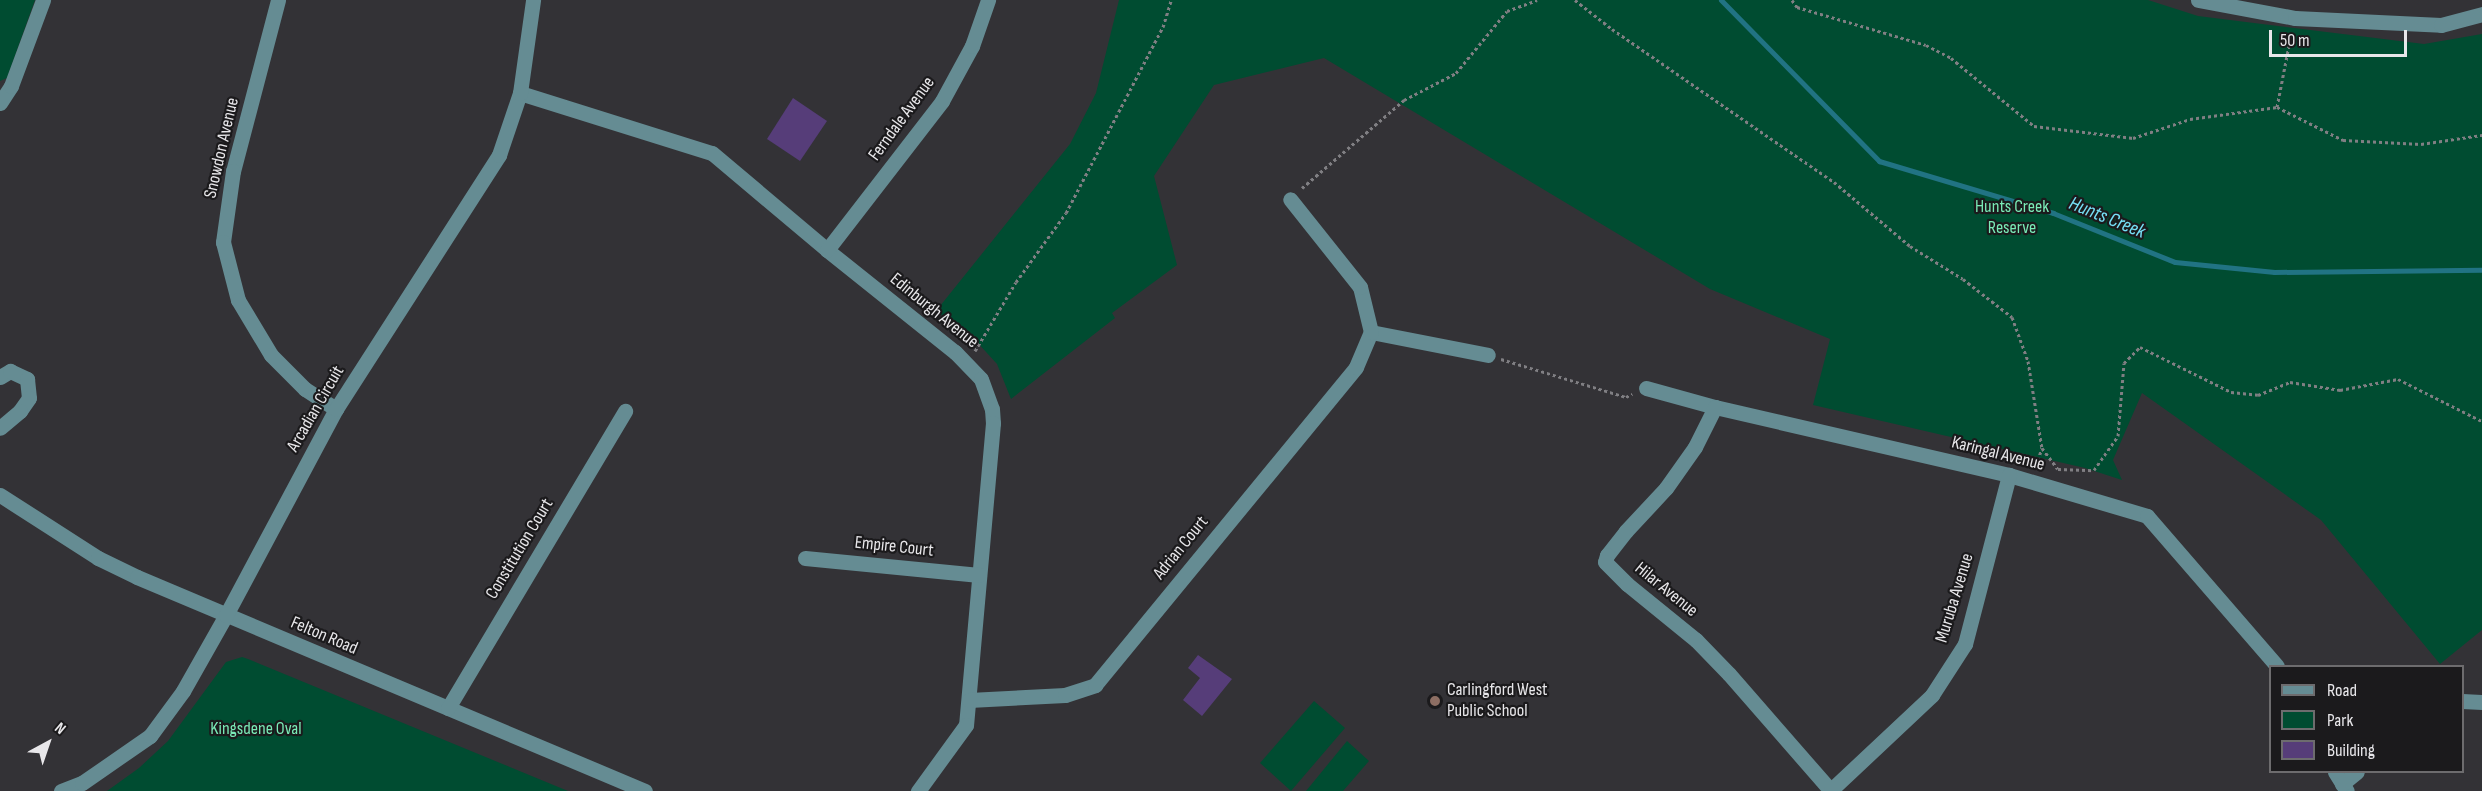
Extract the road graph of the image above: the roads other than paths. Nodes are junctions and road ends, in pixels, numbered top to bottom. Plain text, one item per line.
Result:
1 (43, 0) edge
2 (278, 0) edge
3 (533, 0) edge
4 (988, 0) edge
5 (2198, 0) edge
6 (2482, 14) edge
7 (520, 93) junction
8 (0, 103) edge
9 (1290, 199) road end
10 (827, 250) junction
11 (1371, 332) junction
12 (1488, 355) road end
13 (0, 377) edge
14 (1646, 388) road end
15 (1715, 407) junction
16 (336, 409) junction
17 (625, 411) dead end
18 (0, 428) edge
19 (2009, 475) junction
20 (0, 495) edge
21 (805, 558) dead end
22 (979, 575) junction
23 (226, 615) junction
24 (2276, 665) edge
25 (969, 700) junction
26 (2464, 701) edge
27 (2482, 702) edge
28 (448, 708) junction
29 (2354, 773) edge
30 (2341, 782) edge
31 (611, 785) edge
32 (1831, 790) edge
33 (61, 791) edge
34 (645, 791) edge
35 (918, 791) edge

1 - 8 street
2 - 16 street, Snowdon Avenue
3 - 7 street, Arcadian Circuit
4 - 10 street, Ferndale Avenue
5 - 6 street
7 - 10 street, Edinburgh Avenue
7 - 16 street, Arcadian Circuit
9 - 11 street
10 - 22 street, Edinburgh Avenue
11 - 12 street
11 - 25 street, Adrian Court
13 - 18 street
14 - 15 street, Karingal Avenue
15 - 19 street, Karingal Avenue
15 - 32 street, Hilar Avenue
16 - 23 street, Arcadian Circuit
17 - 28 street, Constitution Court
19 - 24 street, Karingal Avenue
19 - 32 street, Muruba Avenue
20 - 23 street, Felton Road
21 - 22 street, Empire Court
22 - 25 street, Edinburgh Avenue
23 - 28 street, Felton Road
23 - 33 street, Arcadian Circuit
25 - 35 street, Edinburgh Avenue
26 - 27 street
28 - 31 street, Felton Road
29 - 30 street
31 - 34 street, Felton Road

